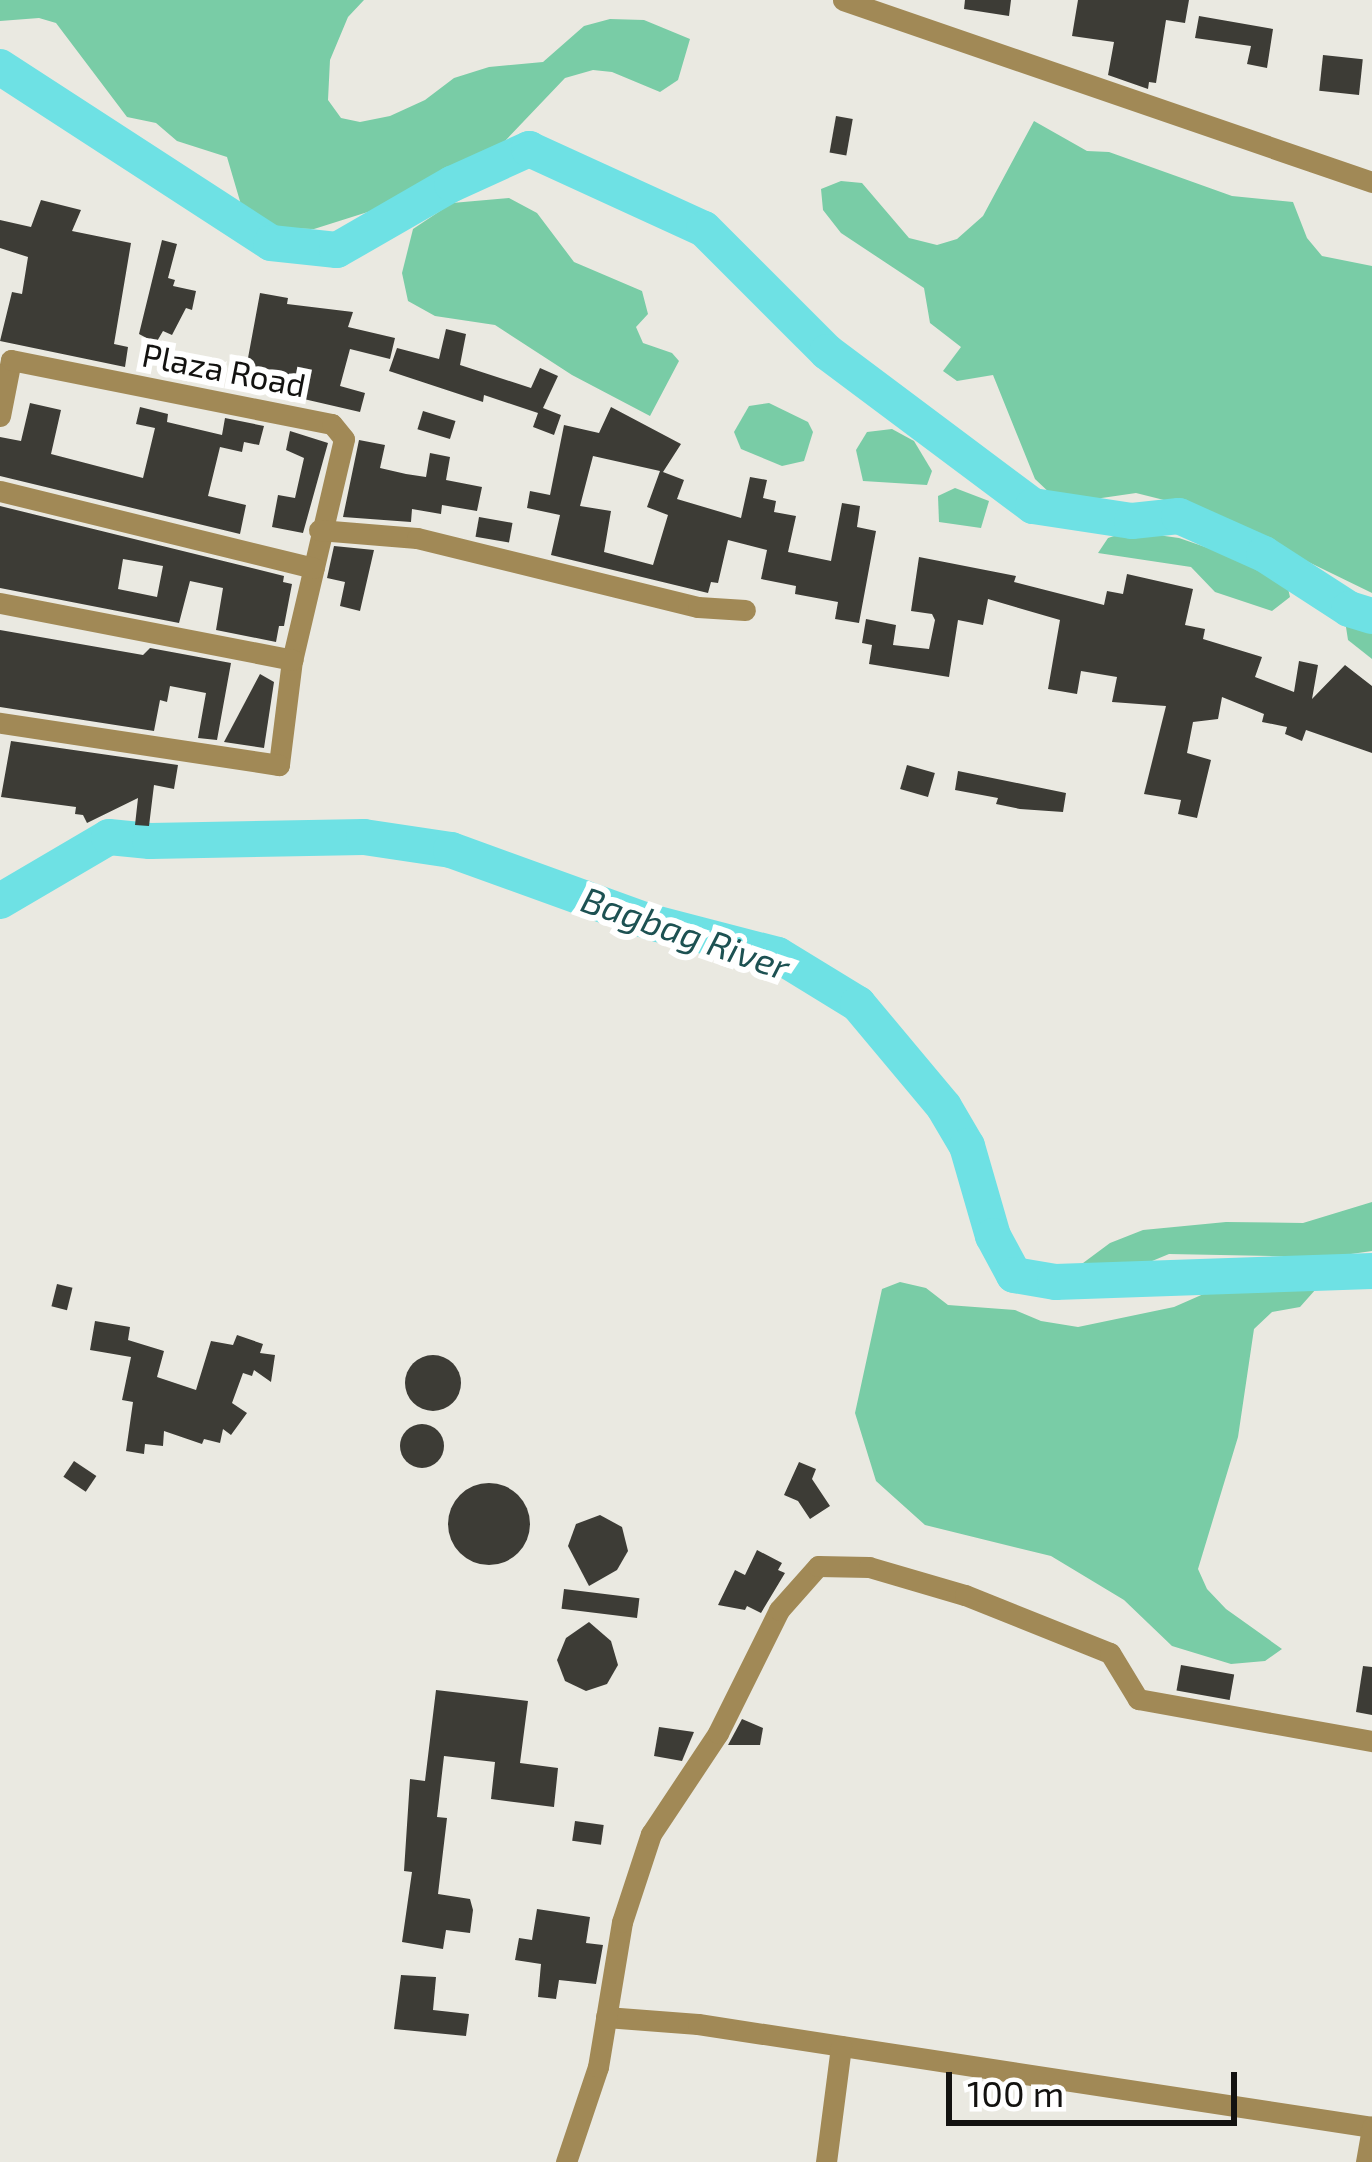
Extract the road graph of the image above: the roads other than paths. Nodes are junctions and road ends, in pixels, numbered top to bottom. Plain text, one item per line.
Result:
1 (843, 0) edge
2 (1372, 182) edge
3 (0, 416) edge
4 (0, 491) edge
5 (319, 530) junction
6 (314, 568) junction
7 (0, 603) edge
8 (745, 610) dead end
9 (292, 660) junction
10 (0, 723) edge
11 (1372, 1741) edge
12 (606, 2017) junction
13 (841, 2046) junction
14 (1372, 2127) edge
15 (566, 2162) edge
16 (826, 2162) edge
17 (1366, 2162) edge

1 - 2 street
3 - 5 street, Plaza Road
4 - 6 street
5 - 6 street, Plaza Road
5 - 8 street
6 - 9 street, Plaza Road
7 - 9 street
9 - 10 street, Plaza Road
11 - 12 street
12 - 13 street
12 - 15 street
13 - 14 street
13 - 16 street
14 - 17 street

